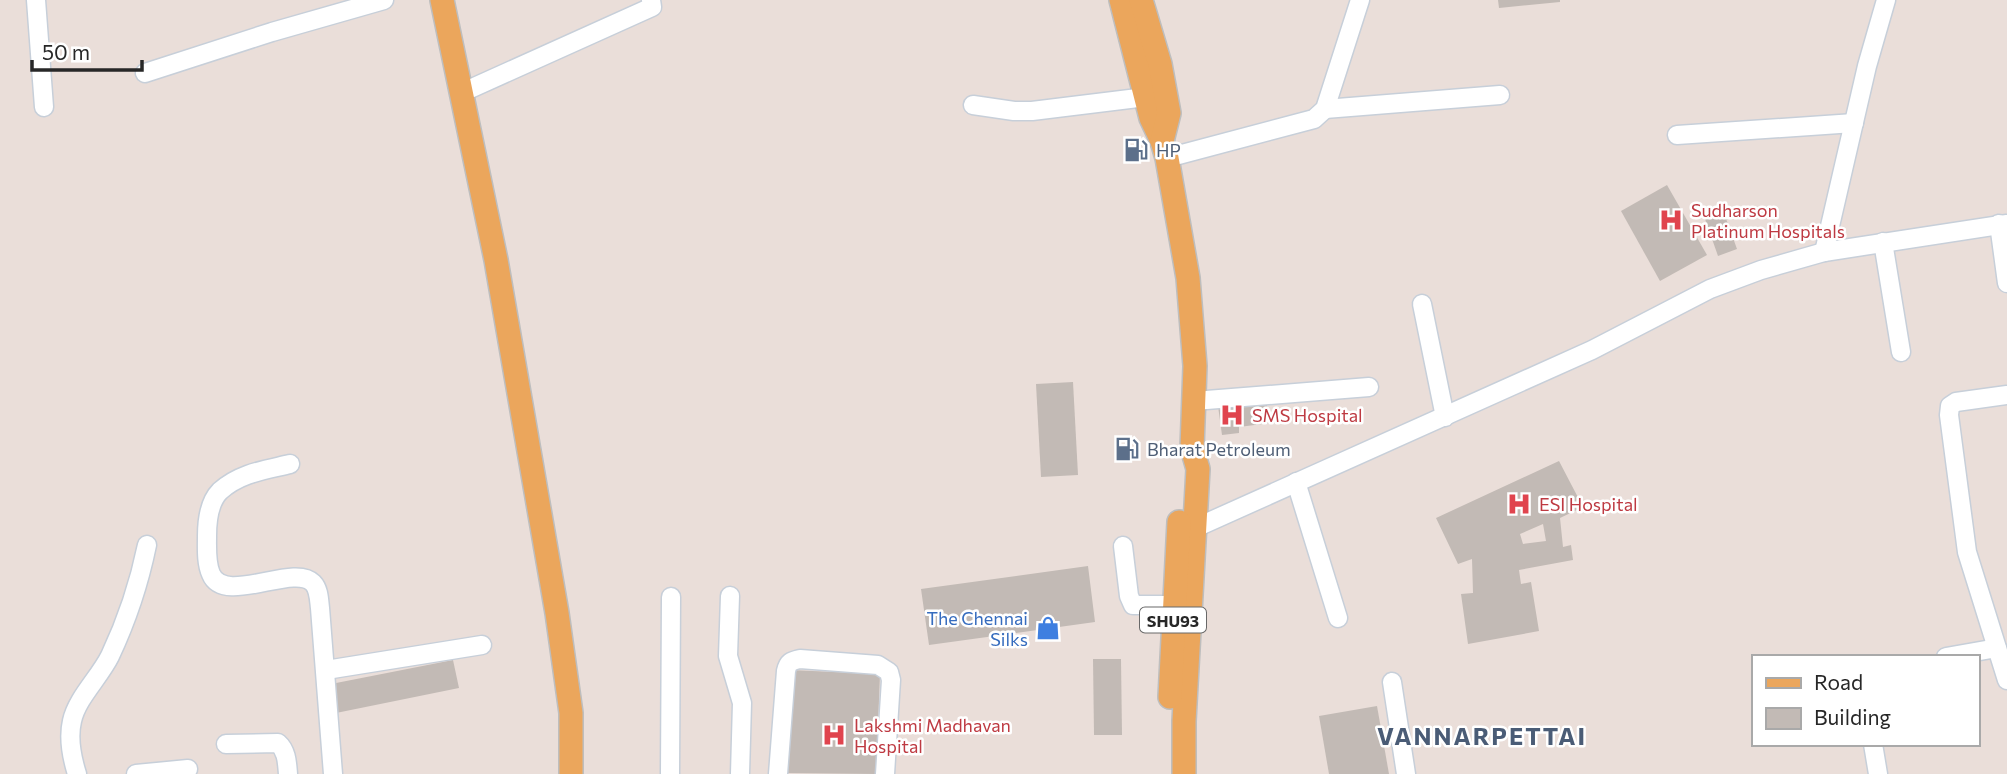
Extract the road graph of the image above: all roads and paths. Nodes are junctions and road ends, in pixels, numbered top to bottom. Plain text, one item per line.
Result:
1 (36, 0) edge
2 (384, 0) edge
3 (442, 0) edge
4 (651, 0) edge
5 (1121, 0) edge
6 (1141, 0) edge
7 (1360, 0) edge
8 (1886, 0) edge
9 (145, 73) dead end
10 (461, 93) junction
11 (1500, 95) dead end
12 (1146, 97) junction
13 (973, 104) dead end
14 (44, 107) dead end
15 (1325, 109) junction
16 (1854, 123) junction
17 (1677, 135) dead end
18 (1164, 149) junction
19 (2003, 224) edge
20 (1883, 242) junction
21 (1824, 252) junction
22 (2007, 283) edge
23 (1422, 304) dead end
24 (1901, 352) dead end
25 (1369, 387) dead end
26 (2007, 395) edge
27 (1194, 401) junction
28 (1445, 417) junction
29 (1192, 448) junction
30 (290, 464) dead end
31 (1296, 482) junction
32 (1193, 529) junction
33 (147, 545) dead end
34 (1123, 546) dead end
35 (730, 596) dead end
36 (671, 597) dead end
37 (1174, 605) junction
38 (1338, 618) dead end
39 (482, 645) dead end
40 (1997, 648) junction
41 (1957, 655) edge
42 (326, 670) junction
43 (2007, 680) edge
44 (1392, 682) dead end
45 (226, 744) dead end
46 (1873, 746) edge
47 (188, 769) dead end
48 (77, 774) edge
49 (136, 774) edge
50 (288, 774) edge
51 (333, 774) edge
52 (571, 774) edge
53 (670, 774) edge
54 (740, 774) edge
55 (778, 774) edge
56 (885, 774) edge
57 (1169, 774) edge
58 (1184, 774) edge
59 (1406, 774) edge
60 (1878, 774) edge

1 - 14 street
2 - 9 street
3 - 10 main road
4 - 10 street
5 - 12 main road, SHU93
6 - 18 main road
7 - 15 street
8 - 16 street
10 - 52 main road
11 - 15 street
12 - 13 street
12 - 18 main road, SHU93
15 - 18 street
16 - 17 street
16 - 21 street
18 - 27 main road, SHU93
19 - 20 street
19 - 22 street
20 - 21 street
20 - 24 street
21 - 28 street
23 - 28 street
25 - 27 street
26 - 40 street
27 - 29 main road, SHU93
28 - 31 street
29 - 32 main road, SHU93
29 - 37 main road, SHU93
30 - 42 street
31 - 32 street
31 - 38 street
32 - 58 main road, SHU93
33 - 48 street
34 - 37 street
35 - 54 street
36 - 53 street
37 - 57 main road, SHU93
39 - 42 street
40 - 41 street
40 - 43 street
42 - 51 street
44 - 59 street
45 - 50 street
46 - 60 street
47 - 49 street
55 - 56 street

